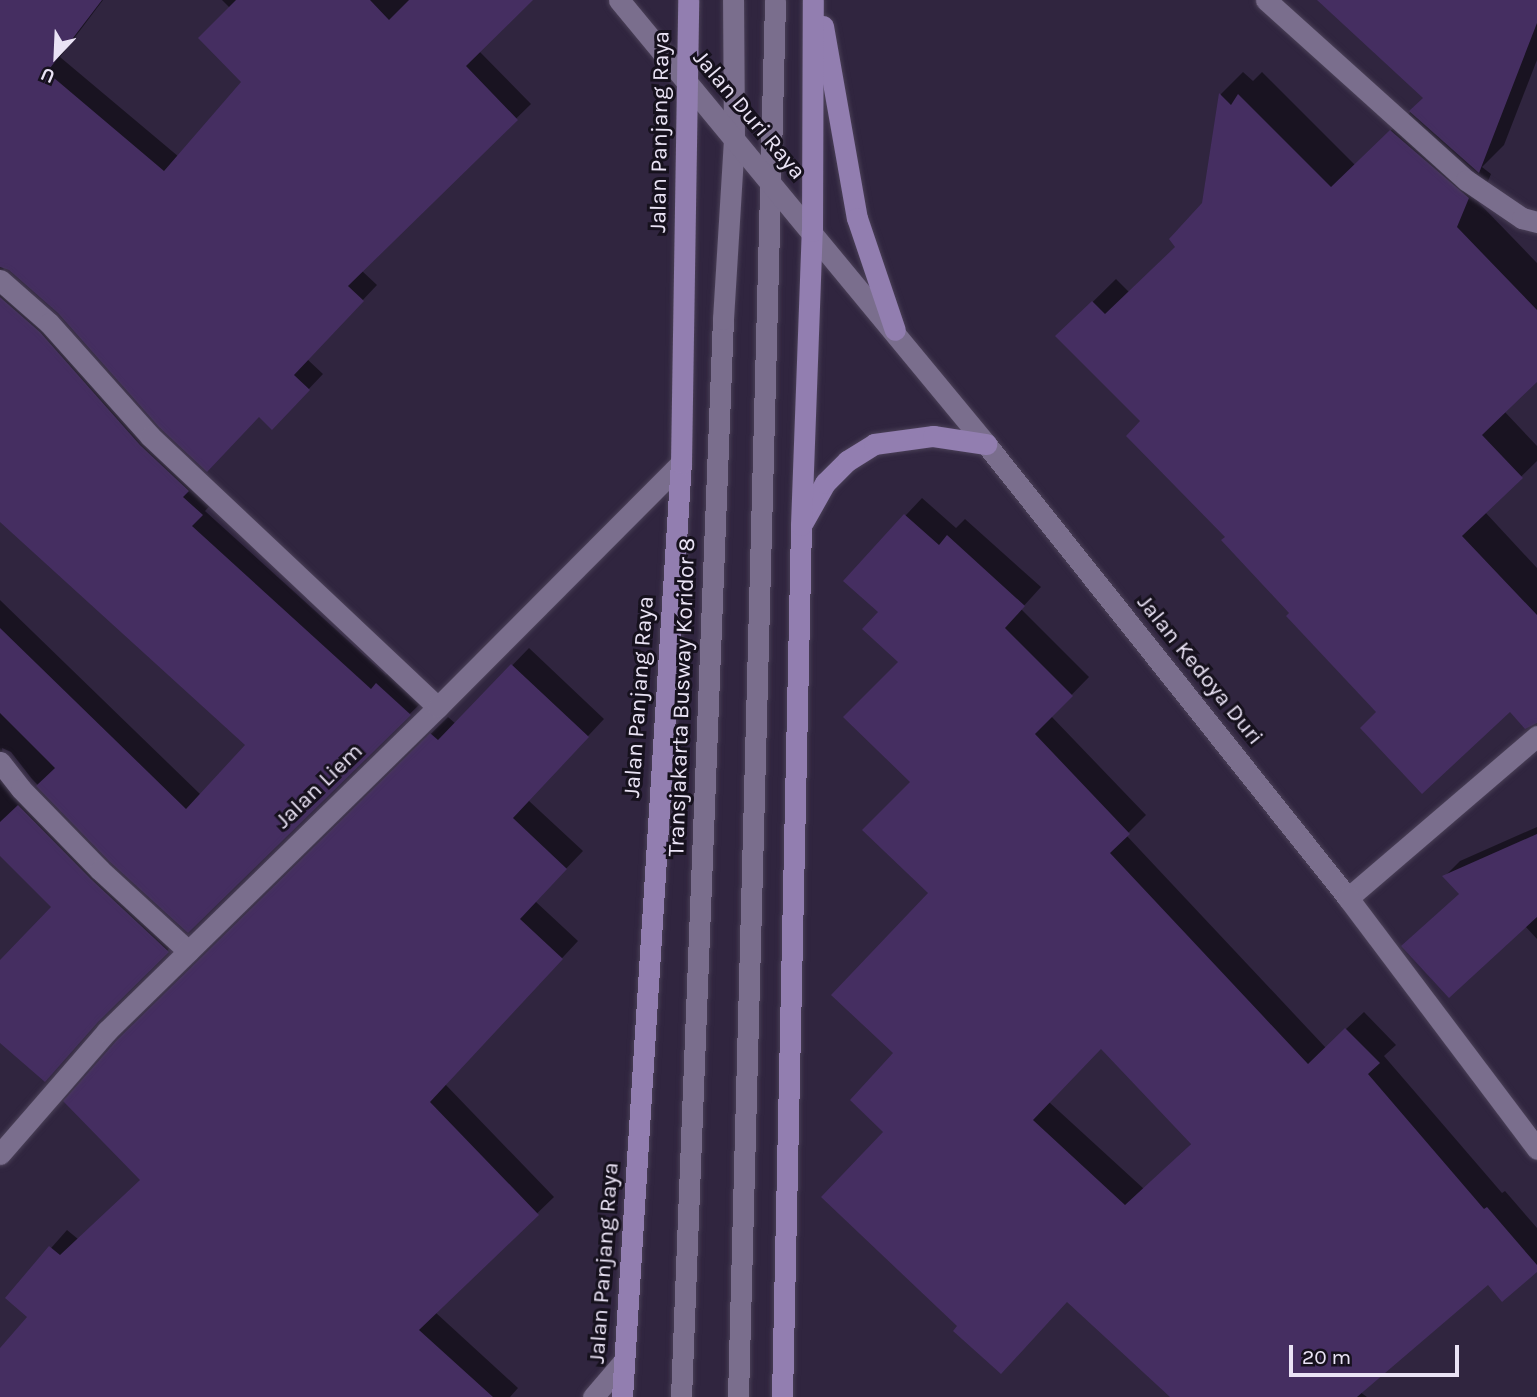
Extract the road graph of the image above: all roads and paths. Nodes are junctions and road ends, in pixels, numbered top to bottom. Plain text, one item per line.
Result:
1 (619, 0) edge
2 (688, 0) edge
3 (733, 0) edge
4 (775, 0) edge
5 (816, 0) edge
6 (1266, 0) edge
7 (688, 83) junction
8 (734, 137) junction
9 (772, 183) junction
10 (1537, 222) edge
11 (813, 231) junction
12 (0, 281) edge
13 (895, 330) junction
14 (986, 444) junction
15 (681, 463) junction
16 (801, 525) junction
17 (438, 707) junction
18 (1537, 736) edge
19 (0, 762) edge
20 (1348, 898) junction
21 (188, 951) junction
22 (1537, 1149) edge
23 (0, 1154) edge
24 (623, 1362) junction
25 (593, 1397) edge
26 (622, 1397) edge
27 (681, 1397) edge
28 (738, 1397) edge
29 (782, 1397) edge

1 - 7 street, Jalan Duri Raya
2 - 7 main road, Jalan Panjang Raya
3 - 8 street, Transjakarta Busway Koridor 8
4 - 9 street
5 - 11 main road
5 - 13 main road
6 - 10 street
7 - 8 street, Jalan Duri Raya
7 - 15 main road, Jalan Panjang Raya
8 - 9 street, Jalan Duri Raya
8 - 27 street, Transjakarta Busway Koridor 8
9 - 11 street, Jalan Duri Raya
9 - 28 street
11 - 13 street, Jalan Kedoya Duri
11 - 16 main road
12 - 17 street
13 - 14 street, Jalan Kedoya Duri
14 - 16 main road
14 - 20 street, Jalan Kedoya Duri
15 - 17 street, Jalan Liem
15 - 24 main road, Jalan Panjang Raya
16 - 29 main road
17 - 21 street, Jalan Liem
18 - 20 street
19 - 21 street
20 - 22 street, Jalan Kedoya Duri
21 - 23 street, Jalan Liem
24 - 25 street
24 - 26 main road, Jalan Panjang Raya

